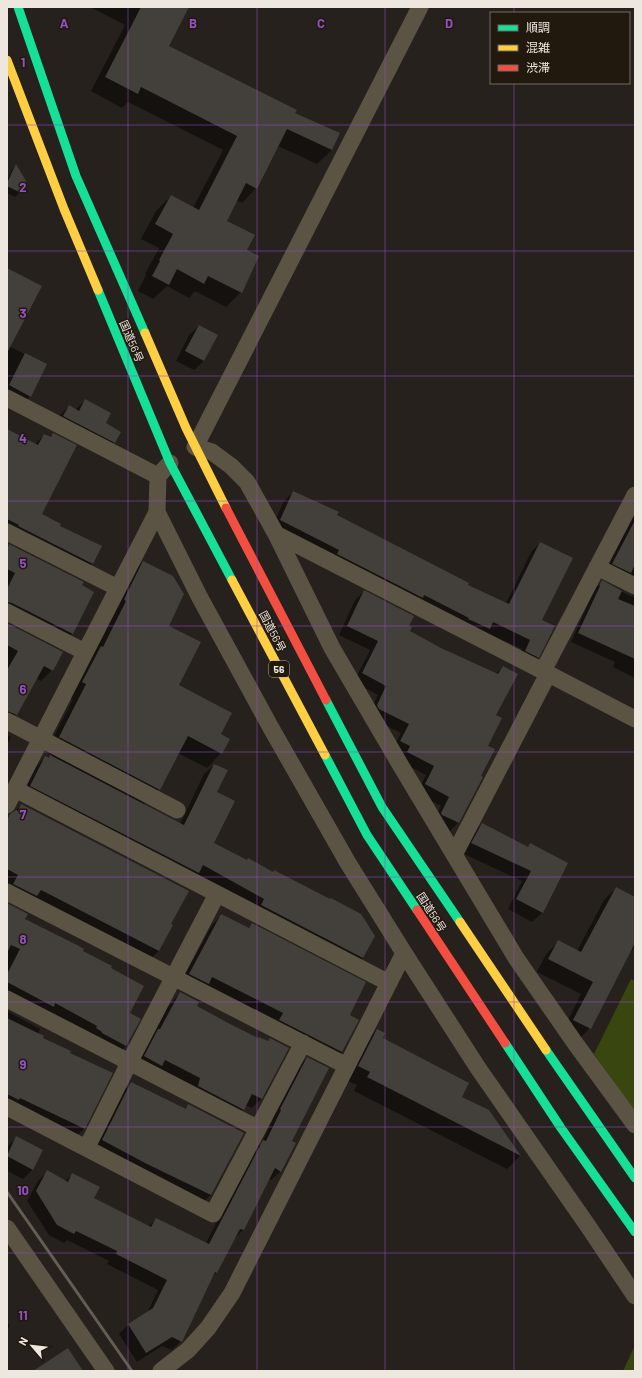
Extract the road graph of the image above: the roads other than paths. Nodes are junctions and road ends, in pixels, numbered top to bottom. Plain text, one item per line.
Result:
1 (18, 7) edge
2 (420, 7) edge
3 (7, 60) edge
4 (7, 398) edge
5 (195, 447) junction
6 (170, 463) junction
7 (158, 476) junction
8 (635, 494) edge
9 (157, 512) junction
10 (7, 532) edge
11 (276, 534) junction
12 (597, 567) junction
13 (635, 586) edge
14 (118, 588) junction
15 (7, 612) edge
16 (85, 652) junction
17 (546, 672) junction
18 (635, 719) edge
19 (7, 721) edge
20 (41, 739) junction
21 (15, 789) junction
22 (7, 805) edge
23 (177, 810) dead end
24 (454, 855) junction
25 (7, 892) edge
26 (217, 894) junction
27 (404, 953) junction
28 (174, 977) junction
29 (389, 983) junction
30 (7, 1000) edge
31 (302, 1043) junction
32 (129, 1063) junction
33 (347, 1066) junction
34 (7, 1107) edge
35 (635, 1125) edge
36 (257, 1128) junction
37 (87, 1148) junction
38 (635, 1178) edge
39 (7, 1228) edge
40 (635, 1232) edge
41 (635, 1296) edge
42 (106, 1371) edge
43 (161, 1371) edge

1 - 5 highway, 国道56号 / 56
2 - 5 street
3 - 6 highway, 国道56号 / 56
4 - 7 street
5 - 11 street
5 - 38 highway, 国道56号 / 56
6 - 7 street
6 - 40 highway, 国道56号 / 56
7 - 9 street
8 - 12 street
9 - 14 street
9 - 27 street
10 - 14 street
11 - 17 street
11 - 24 street
12 - 13 street
12 - 17 street
14 - 16 street
15 - 16 street
16 - 20 street
17 - 18 street
17 - 24 street
19 - 20 street
20 - 21 street
20 - 23 street
21 - 22 street
21 - 26 street
24 - 35 street
25 - 28 street
26 - 28 street
26 - 29 street
27 - 29 street
27 - 41 street
28 - 31 street
28 - 32 street
29 - 33 street
30 - 32 street
31 - 33 street
31 - 36 street
32 - 36 street
32 - 37 street
33 - 43 street
34 - 37 street
36 - 37 street
39 - 42 street

